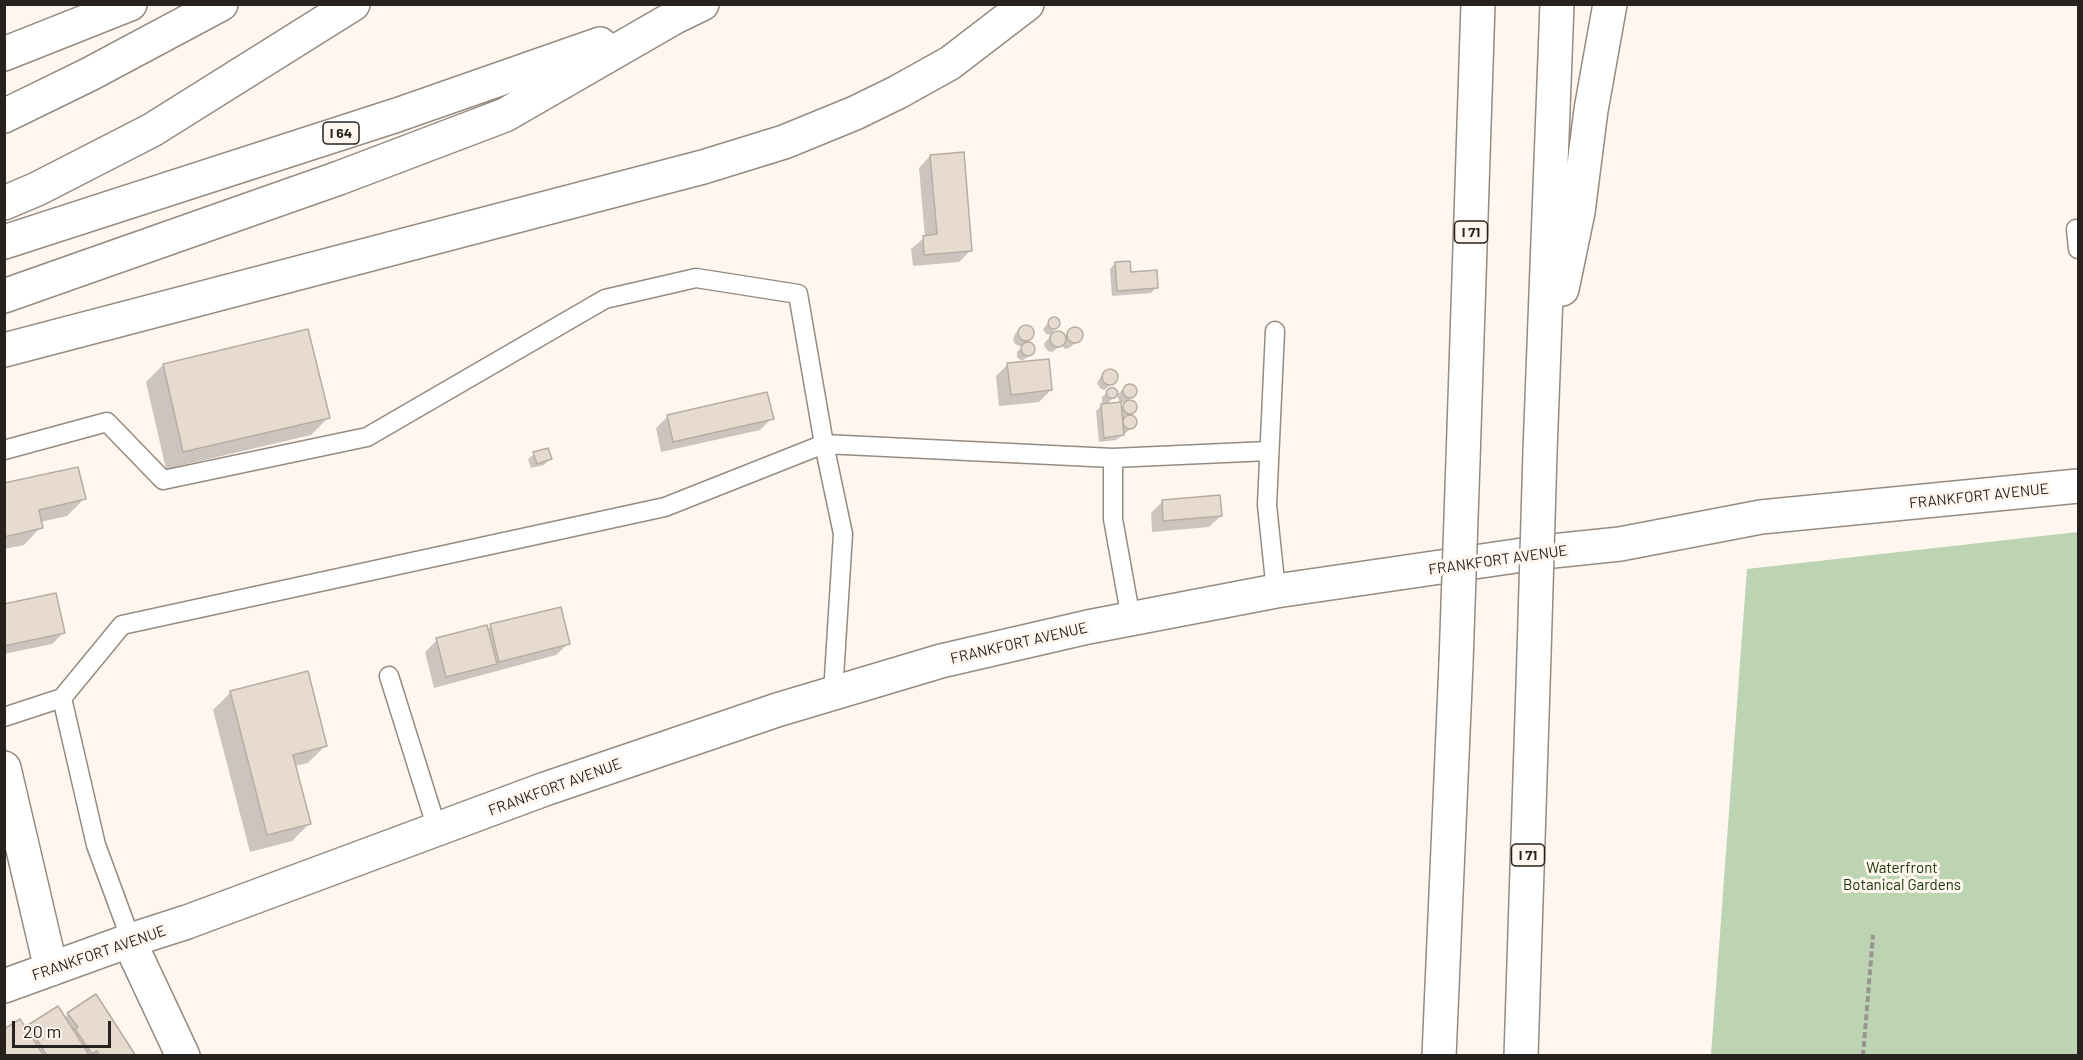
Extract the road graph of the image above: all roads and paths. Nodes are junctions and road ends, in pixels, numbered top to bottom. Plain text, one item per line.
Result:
1 (130, 4) edge
2 (220, 4) edge
3 (353, 4) edge
4 (1027, 4) edge
5 (1478, 4) edge
6 (1557, 4) edge
7 (1610, 4) edge
8 (689, 11) edge
9 (4, 54) edge
10 (4, 116) edge
11 (4, 203) edge
12 (2076, 229) dead end
13 (4, 242) edge
14 (2079, 249) edge
15 (4, 296) edge
16 (1275, 331) dead end
17 (4, 350) edge
18 (1544, 376) junction
19 (824, 444) junction
20 (4, 450) edge
21 (1269, 451) junction
22 (1113, 458) junction
23 (2079, 486) edge
24 (1276, 591) junction
25 (1131, 619) junction
26 (389, 676) dead end
27 (833, 693) junction
28 (62, 698) junction
29 (4, 717) edge
30 (4, 768) edge
31 (437, 829) junction
32 (1873, 935) dead end
33 (131, 940) junction
34 (51, 969) junction
35 (4, 986) edge
36 (183, 1056) edge
37 (1439, 1056) edge
38 (1521, 1056) edge
39 (1863, 1056) edge

1 - 9 main road
2 - 10 main road
3 - 11 main road
4 - 17 main road
5 - 37 main road, I 71, bridge
6 - 18 main road, I 71
7 - 18 main road
8 - 13 main road, I 64
8 - 15 main road
12 - 14 lane
16 - 21 lane
18 - 38 main road, I 71, bridge
19 - 20 lane
19 - 22 lane
19 - 27 lane
19 - 28 lane
21 - 22 lane
21 - 24 lane
22 - 25 lane
23 - 24 main road, FRANKFORT AVENUE
24 - 25 main road, FRANKFORT AVENUE
25 - 27 main road, FRANKFORT AVENUE
26 - 31 lane
27 - 31 main road, FRANKFORT AVENUE
28 - 29 lane
28 - 33 lane
30 - 34 main road
31 - 33 main road, FRANKFORT AVENUE
32 - 39 path
33 - 34 main road, FRANKFORT AVENUE
33 - 36 main road
34 - 35 main road, FRANKFORT AVENUE

